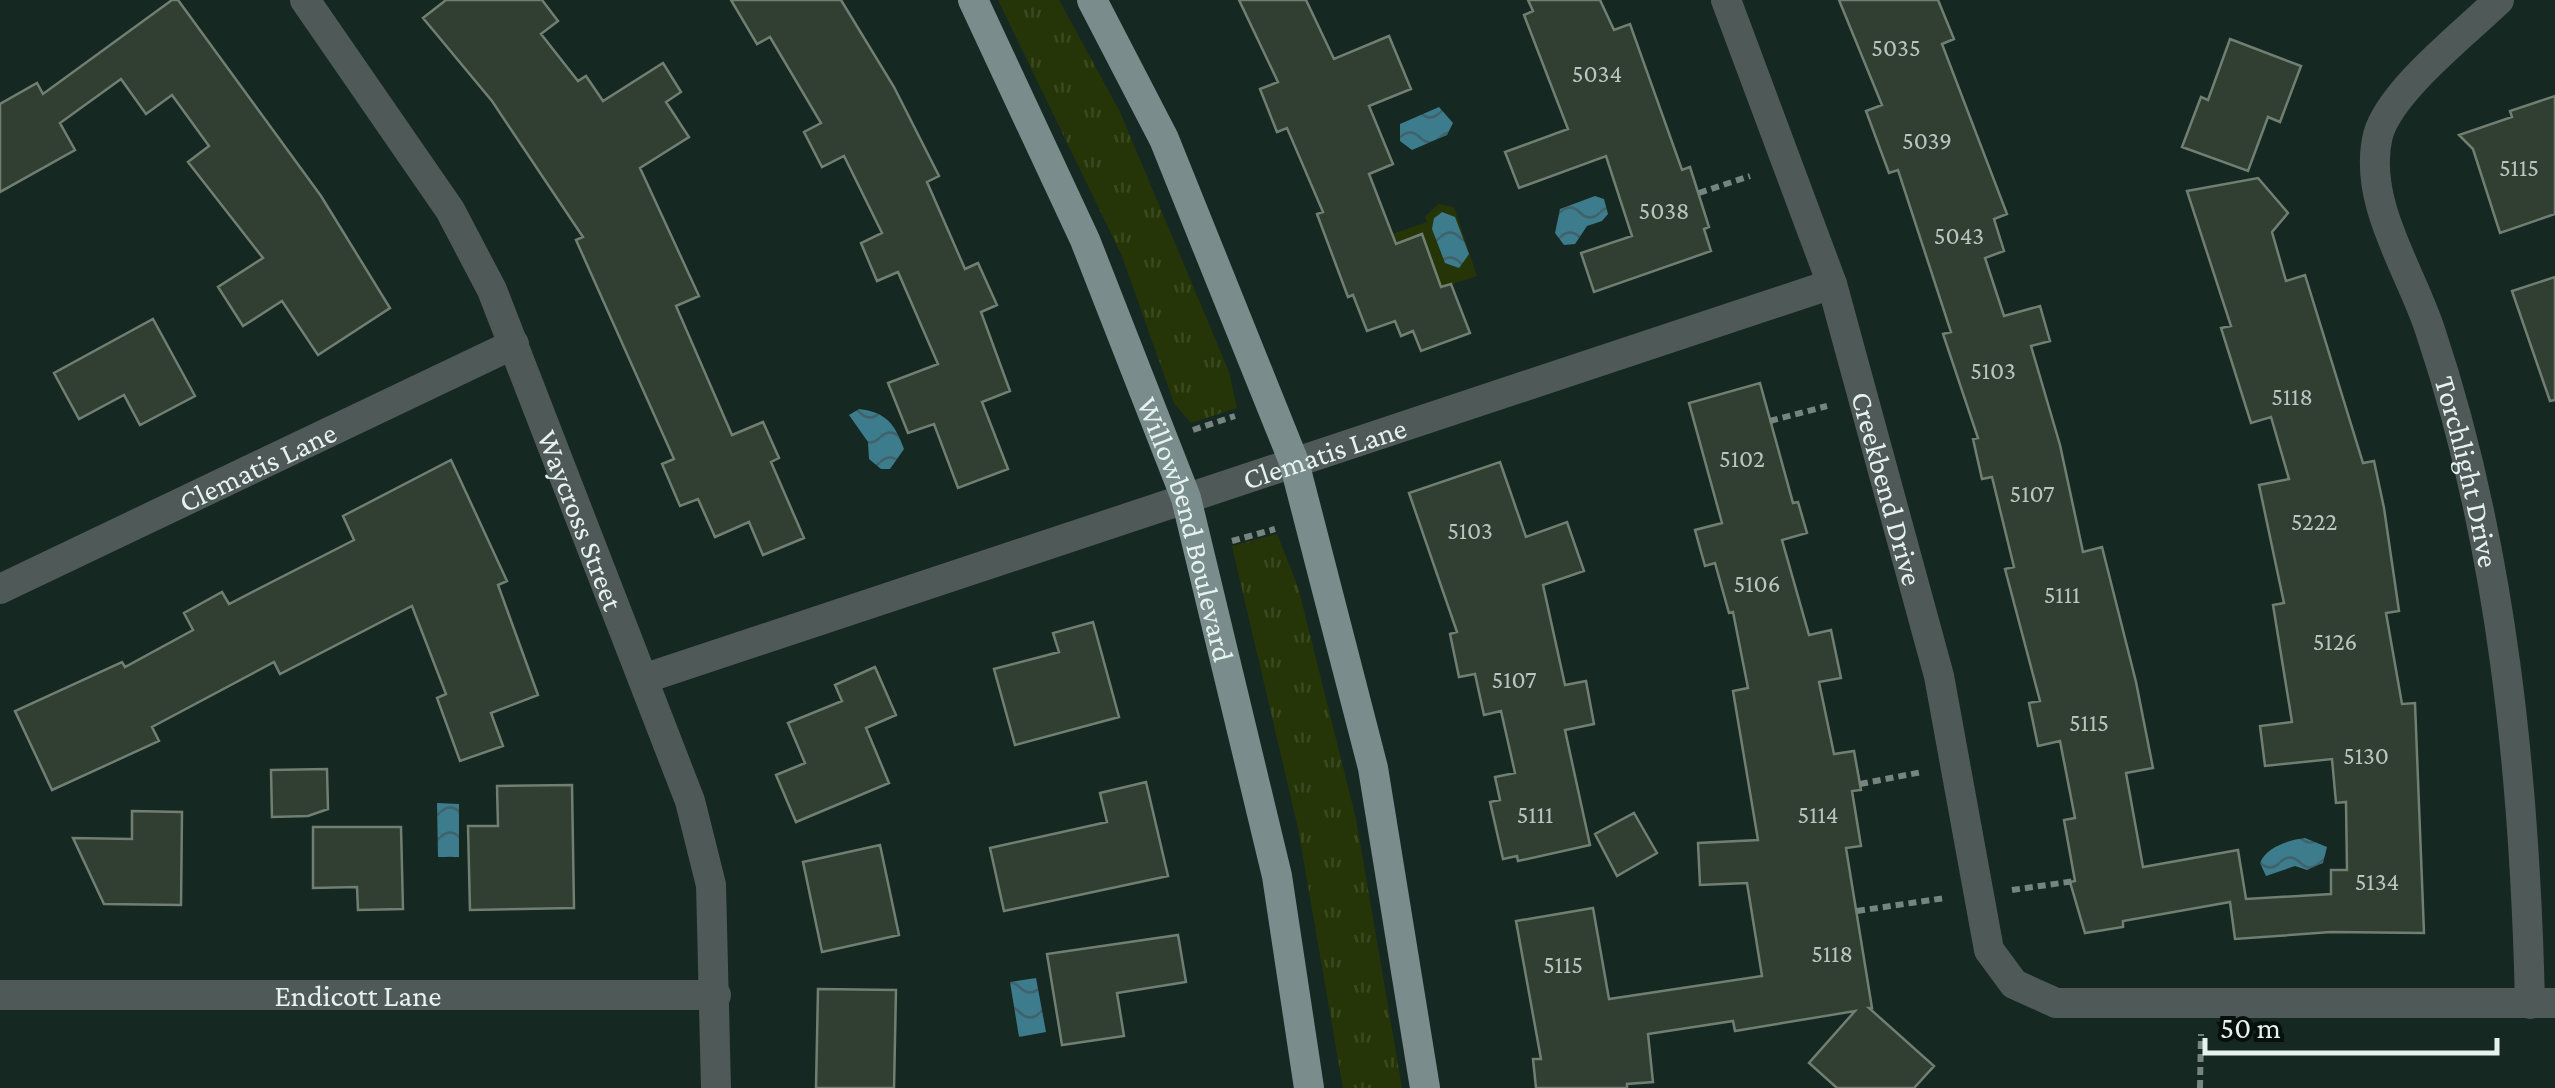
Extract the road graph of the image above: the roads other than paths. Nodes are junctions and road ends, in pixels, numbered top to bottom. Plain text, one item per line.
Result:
1 (305, 0) edge
2 (973, 0) edge
3 (1092, 0) edge
4 (1726, 0) edge
5 (2498, 0) edge
6 (1832, 284) junction
7 (514, 344) junction
8 (1294, 462) junction
9 (1186, 498) junction
10 (0, 589) edge
11 (643, 679) junction
12 (716, 995) junction
13 (0, 996) edge
14 (2543, 1003) edge
15 (716, 1088) edge
16 (1309, 1088) edge
17 (1425, 1088) edge

1 - 7 street, Waycross Street
2 - 9 main road, Willowbend Boulevard
3 - 8 main road
4 - 6 street, Creekbend Drive
5 - 14 street, Torchlight Drive
6 - 8 street, Clematis Lane
6 - 14 street, Creekbend Drive
7 - 10 street, Clematis Lane
7 - 11 street, Waycross Street
8 - 9 street, Clematis Lane
8 - 17 main road
9 - 11 street, Clematis Lane
9 - 16 main road, Willowbend Boulevard
11 - 12 street, Waycross Street
12 - 13 street, Endicott Lane
12 - 15 street, Waycross Street

